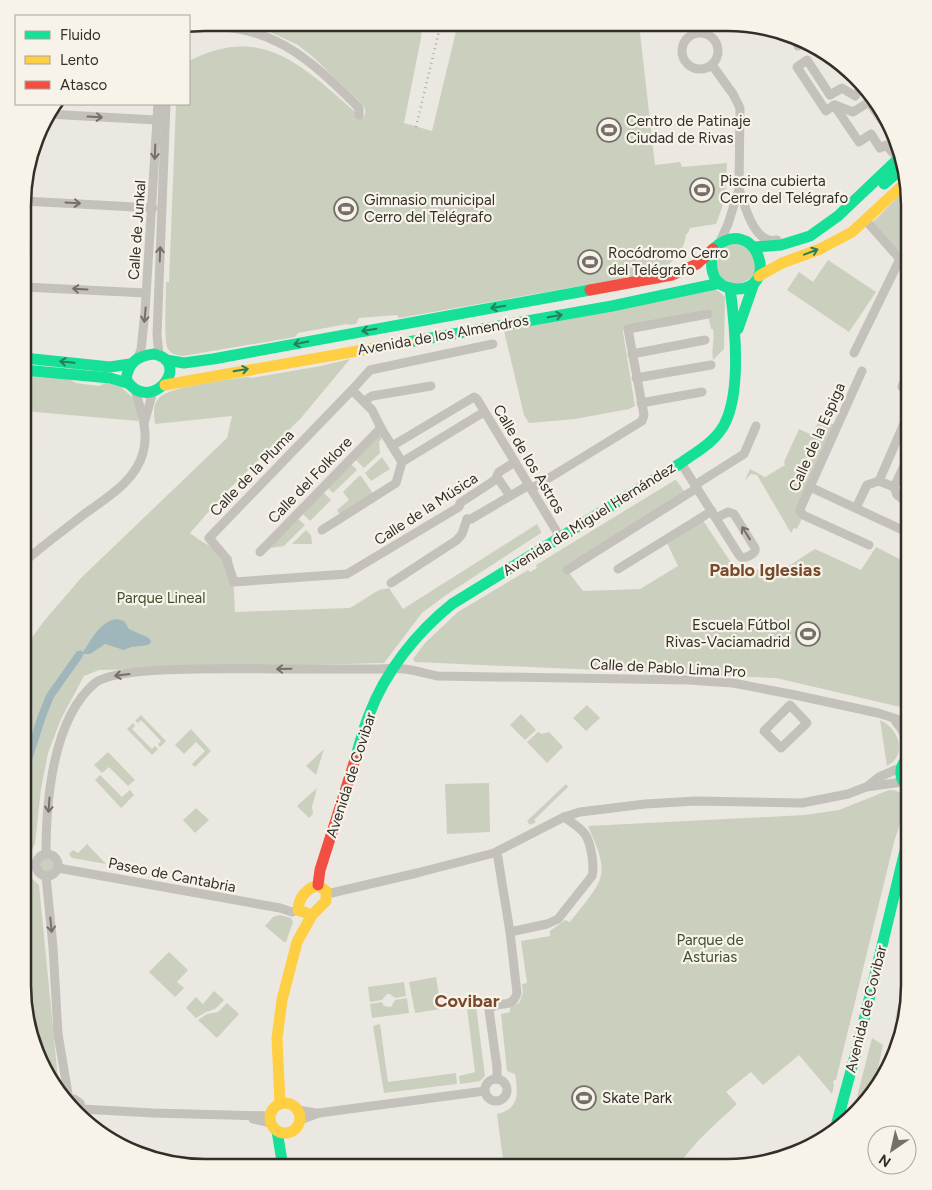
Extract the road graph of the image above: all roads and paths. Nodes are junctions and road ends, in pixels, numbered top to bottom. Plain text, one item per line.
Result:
1 (695, 31) edge
2 (703, 31) edge
3 (251, 32) edge
4 (712, 65) junction
5 (800, 65) junction
6 (859, 91) edge
7 (866, 101) edge
8 (158, 105) edge
9 (166, 105) edge
10 (851, 112) junction
11 (57, 115) edge
12 (359, 115) dead end
13 (842, 117) junction
14 (156, 120) junction
15 (892, 152) edge
16 (895, 162) edge
17 (897, 172) edge
18 (899, 181) edge
19 (900, 188) edge
20 (740, 189) junction
21 (743, 199) junction
22 (31, 201) edge
23 (153, 208) junction
24 (827, 224) junction
25 (869, 224) dead end
26 (810, 236) junction
27 (839, 239) junction
28 (716, 247) junction
29 (755, 247) junction
30 (900, 259) joint
31 (756, 280) junction
32 (725, 286) junction
33 (31, 287) edge
34 (146, 293) junction
35 (708, 314) dead end
36 (705, 340) dead end
37 (493, 344) dead end
38 (734, 344) junction
39 (854, 353) dead end
40 (632, 354) junction
41 (163, 358) junction
42 (31, 359) edge
43 (134, 360) junction
44 (711, 364) dead end
45 (31, 371) edge
46 (862, 371) dead end
47 (636, 378) junction
48 (166, 385) junction
49 (131, 386) junction
50 (432, 386) dead end
51 (352, 390) junction
52 (153, 391) junction
53 (702, 392) dead end
54 (364, 401) junction
55 (641, 403) junction
56 (484, 412) junction
57 (145, 422) junction
58 (756, 426) dead end
59 (380, 428) junction
60 (901, 431) edge
61 (392, 446) junction
62 (402, 462) junction
63 (515, 462) junction
64 (681, 463) junction
65 (901, 473) edge
66 (497, 477) junction
67 (879, 480) junction
68 (530, 487) junction
69 (696, 487) junction
70 (810, 487) junction
71 (894, 487) junction
72 (510, 496) junction
73 (901, 498) edge
74 (459, 507) junction
75 (856, 508) junction
76 (714, 514) junction
77 (467, 519) junction
78 (901, 529) edge
79 (322, 530) dead end
80 (560, 537) junction
81 (869, 545) dead end
82 (260, 552) dead end
83 (31, 557) edge
84 (618, 569) dead end
85 (567, 570) dead end
86 (347, 574) joint
87 (391, 582) dead end
88 (394, 669) junction
89 (894, 718) junction
90 (900, 720) edge
91 (900, 727) edge
92 (781, 748) joint
93 (900, 764) edge
94 (900, 784) edge
95 (866, 787) junction
96 (564, 817) junction
97 (497, 852) junction
98 (46, 854) junction
99 (58, 868) junction
100 (900, 871) edge
101 (46, 876) junction
102 (318, 885) junction
103 (327, 894) junction
104 (299, 908) junction
105 (312, 915) junction
106 (510, 932) junction
107 (297, 942) junction
108 (497, 1079) junction
109 (485, 1091) junction
110 (68, 1092) edge
111 (283, 1104) junction
112 (86, 1111) edge
113 (299, 1115) junction
114 (838, 1119) edge
115 (273, 1123) junction
116 (291, 1132) junction
117 (281, 1158) edge
118 (284, 1158) edge

1 - 4 street
2 - 4 street
3 - 12 street
4 - 20 street
5 - 6 street
5 - 10 street
5 - 13 street
7 - 10 street
8 - 14 street, Calle de Junkal
41 -> 9 street, Calle de Junkal
10 - 13 street
11 -> 14 street
13 - 15 street
14 -> 23 street, Calle de Junkal
16 - 24 main road
17 - 26 main road
18 - 27 main road
19 - 27 main road
20 - 21 street
20 - 28 street
21 - 24 street
21 - 29 street
22 -> 23 street
23 - 34 street, Calle de Junkal
24 - 26 main road
25 - 30 street
26 - 29 main road
31 -> 27 main road
28 - 29 main road
28 - 32 main road
28 -> 41 main road, Avenida de los Almendros
29 - 31 main road
30 - 39 street
31 - 32 main road
31 - 38 main road, Avenida de Miguel Hernández
32 - 38 main road, Avenida de Miguel Hernández
48 -> 32 main road, Avenida de los Almendros
34 -> 33 street
34 -> 43 street, Calle de Junkal
35 - 40 street
36 - 40 street
37 - 51 street
38 - 64 main road, Avenida de Miguel Hernández
40 - 47 street
41 - 43 main road
41 - 48 main road
43 -> 42 main road
43 - 49 main road
44 - 47 street
45 - 49 main road
46 - 70 street, Calle de la Espiga
47 - 55 street
48 - 52 main road
49 - 52 main road
49 - 57 street
50 - 54 street
51 - 54 street
51 - 86 street, Calle de la Pluma
52 - 57 street
53 - 55 street
54 - 59 street
55 - 68 street
56 - 61 street, Calle de los Astros
56 - 62 street
56 - 63 street, Calle de los Astros
57 - 83 street
58 - 69 street
59 - 61 street
59 - 82 street, Calle del Folklore
60 - 67 street
61 - 62 street
62 - 79 street
63 - 66 street, Calle de la Música
63 - 68 street, Calle de los Astros
64 - 69 street
64 - 80 main road, Avenida de Miguel Hernández
65 - 71 street
66 - 72 street
66 - 74 street, Calle de la Música
67 - 71 street
67 - 75 street
68 - 72 street
68 - 80 street, Calle de los Astros
69 - 76 street
69 - 85 street
70 - 75 street
70 - 81 street, Calle de la Espiga
71 - 73 street
72 - 77 street
74 - 77 street
74 - 86 street, Calle de la Música
75 - 78 street
76 -> 76 street
76 - 84 street
77 - 87 street
80 - 88 main road, Avenida de Miguel Hernández
88 - 89 street, Calle de Pablo Lima Pro
88 -> 98 street, Calle de Pablo Lima Pro
88 - 102 main road, Avenida de Covibar
89 - 90 street
89 - 91 street
92 - 92 street
93 - 95 street
94 - 95 street
95 - 96 street
96 - 97 street
96 - 106 street
97 - 103 street
97 - 106 street
98 - 99 street
98 - 101 street
99 - 101 street
99 - 104 street, Paseo de Cantabria
100 - 114 main road, Avenida de Covibar
101 -> 110 street
102 - 103 main road
102 - 104 main road
103 - 105 main road
104 - 105 main road
104 - 107 main road
105 - 107 main road
106 - 108 street
107 - 111 main road
108 - 109 street
108 - 109 street
109 - 113 street
111 - 113 main road
111 - 115 main road
112 - 115 street
113 - 116 main road
115 - 116 main road
115 - 117 main road
116 - 118 main road

